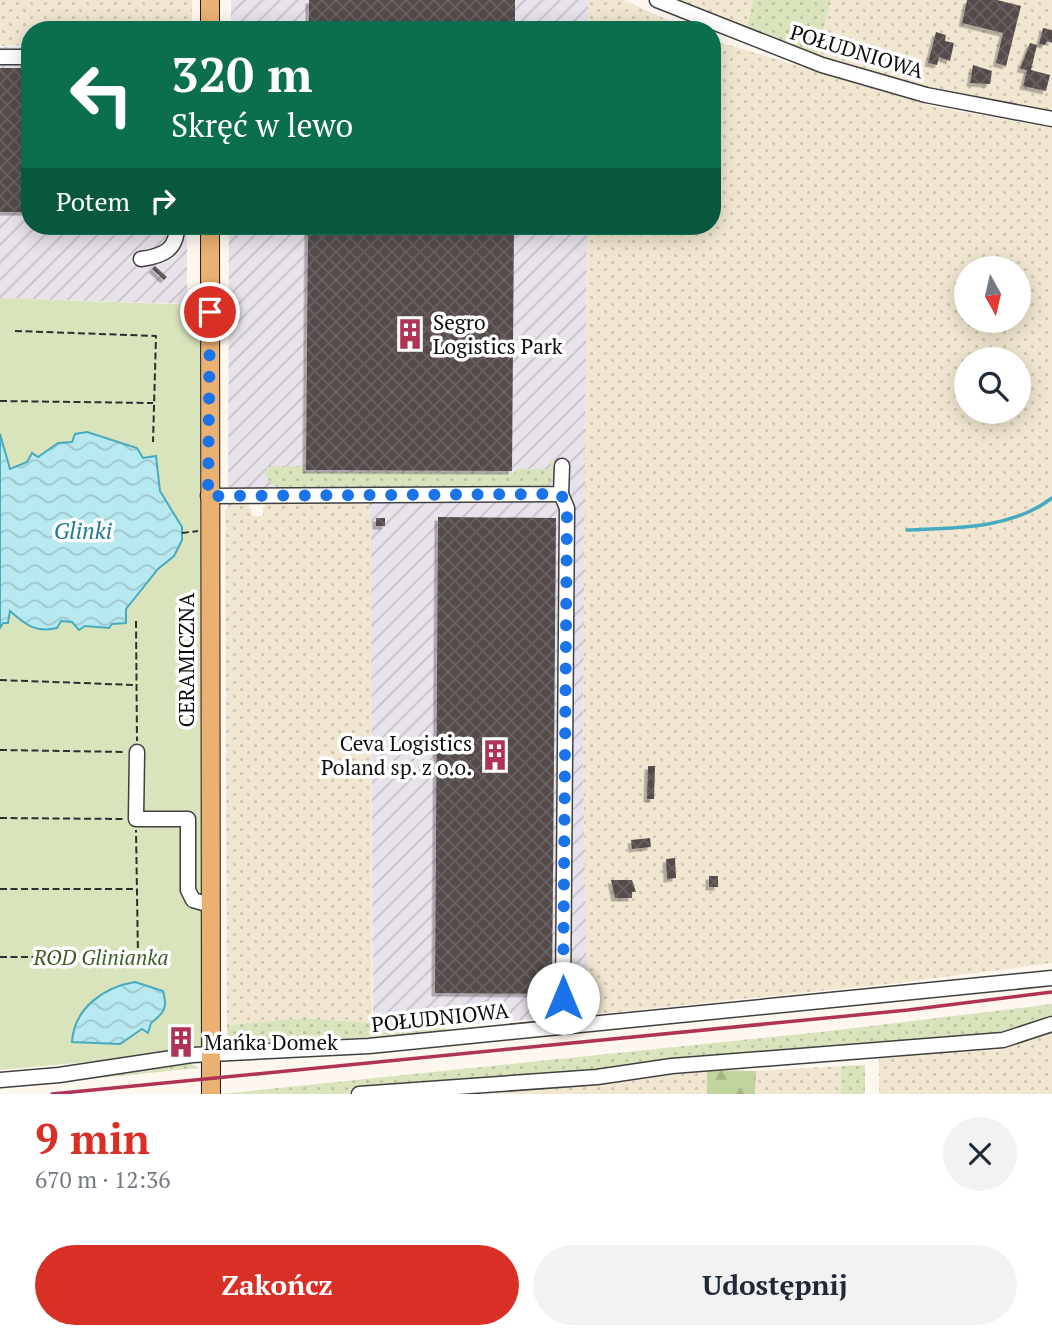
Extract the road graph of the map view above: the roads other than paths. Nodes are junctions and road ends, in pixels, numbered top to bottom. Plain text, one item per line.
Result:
1 (210, 0) edge
2 (657, 0) edge
3 (210, 21) edge
4 (710, 21) edge
5 (721, 25) edge
6 (0, 57) edge
7 (21, 57) edge
8 (1052, 119) edge
9 (176, 235) edge
10 (210, 235) edge
11 (141, 259) dead end
12 (562, 466) dead end
13 (561, 494) junction
14 (208, 496) junction
15 (137, 752) road end
16 (188, 832) junction
17 (210, 833) junction
18 (210, 905) junction
19 (1052, 978) edge
20 (563, 998) dead end
21 (1052, 1024) edge
22 (211, 1054) junction
23 (0, 1080) edge
24 (211, 1094) edge
25 (359, 1094) edge

1 - 3 main road
2 - 4 street, POŁUDNIOWA
5 - 8 street, POŁUDNIOWA
6 - 7 street
9 - 11 street
10 - 14 main road, CERAMICZNA
12 - 13 street
13 - 14 street
13 - 20 street
14 - 17 main road, CERAMICZNA
15 - 16 street
16 - 17 street
16 - 18 street
17 - 18 main road, CERAMICZNA
18 - 22 main road, CERAMICZNA
19 - 22 street, POŁUDNIOWA
21 - 25 street
22 - 23 street, POŁUDNIOWA
22 - 24 main road, CERAMICZNA

